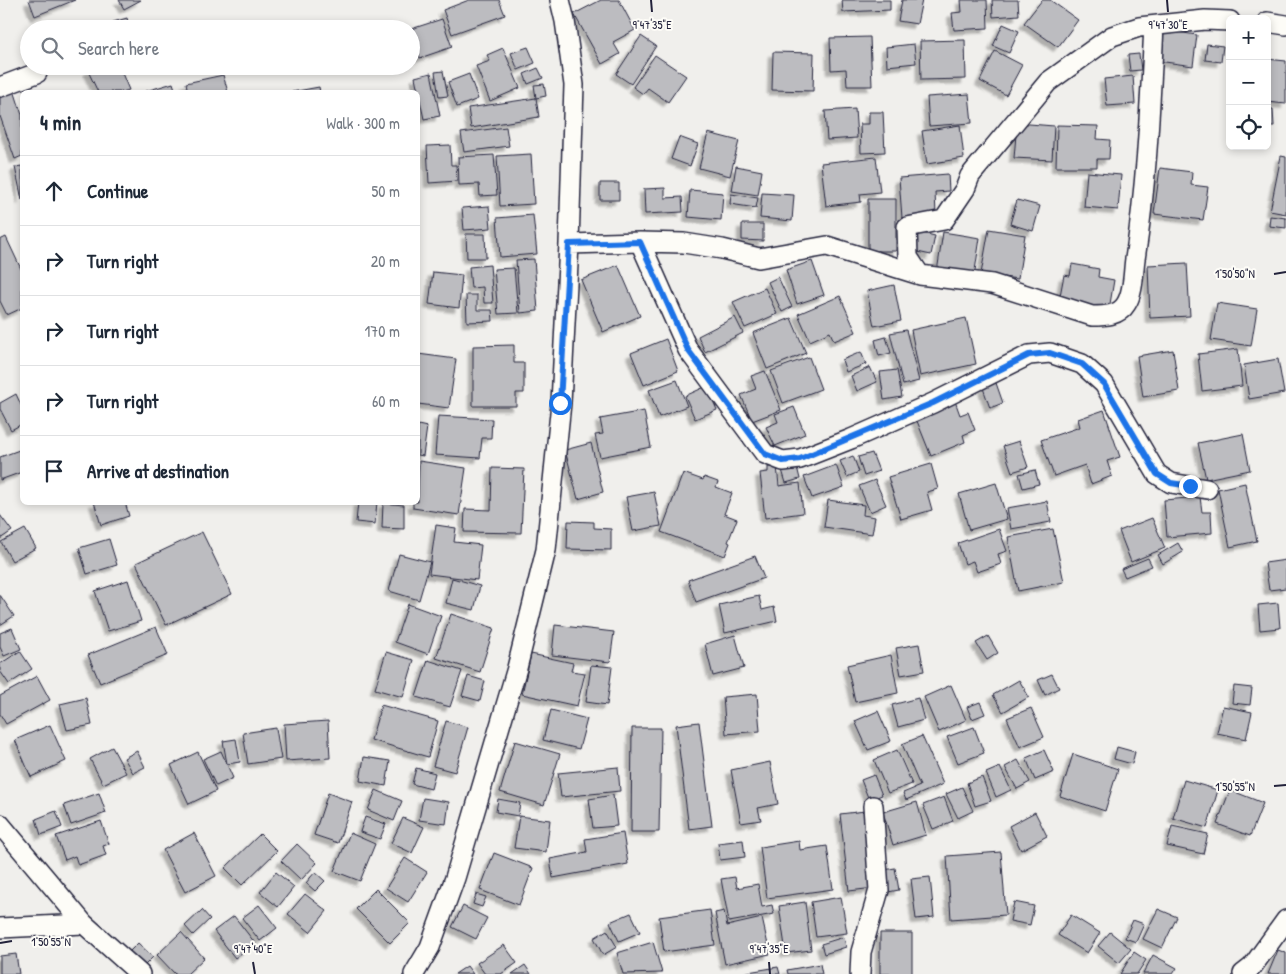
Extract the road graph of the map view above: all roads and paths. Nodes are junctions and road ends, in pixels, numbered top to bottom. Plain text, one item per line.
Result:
1 (560, 0) edge
2 (1226, 21) edge
3 (1271, 23) edge
4 (1286, 25) edge
5 (1154, 26) junction
6 (34, 75) edge
7 (0, 87) edge
8 (640, 242) junction
9 (569, 244) junction
10 (920, 275) junction
11 (1207, 490) dead end
12 (873, 806) dead end
13 (0, 824) edge
14 (1286, 920) edge
15 (84, 924) junction
16 (0, 928) edge
17 (140, 974) edge
18 (414, 974) edge
19 (860, 974) edge
20 (1244, 974) edge

1 - 9 street
2 - 5 street
3 - 4 street
5 - 10 street
5 - 10 street
6 - 7 street
8 - 9 street
8 - 10 street
8 - 11 street
9 - 18 street
12 - 19 street
13 - 15 street
14 - 20 street
15 - 16 street
15 - 17 street

